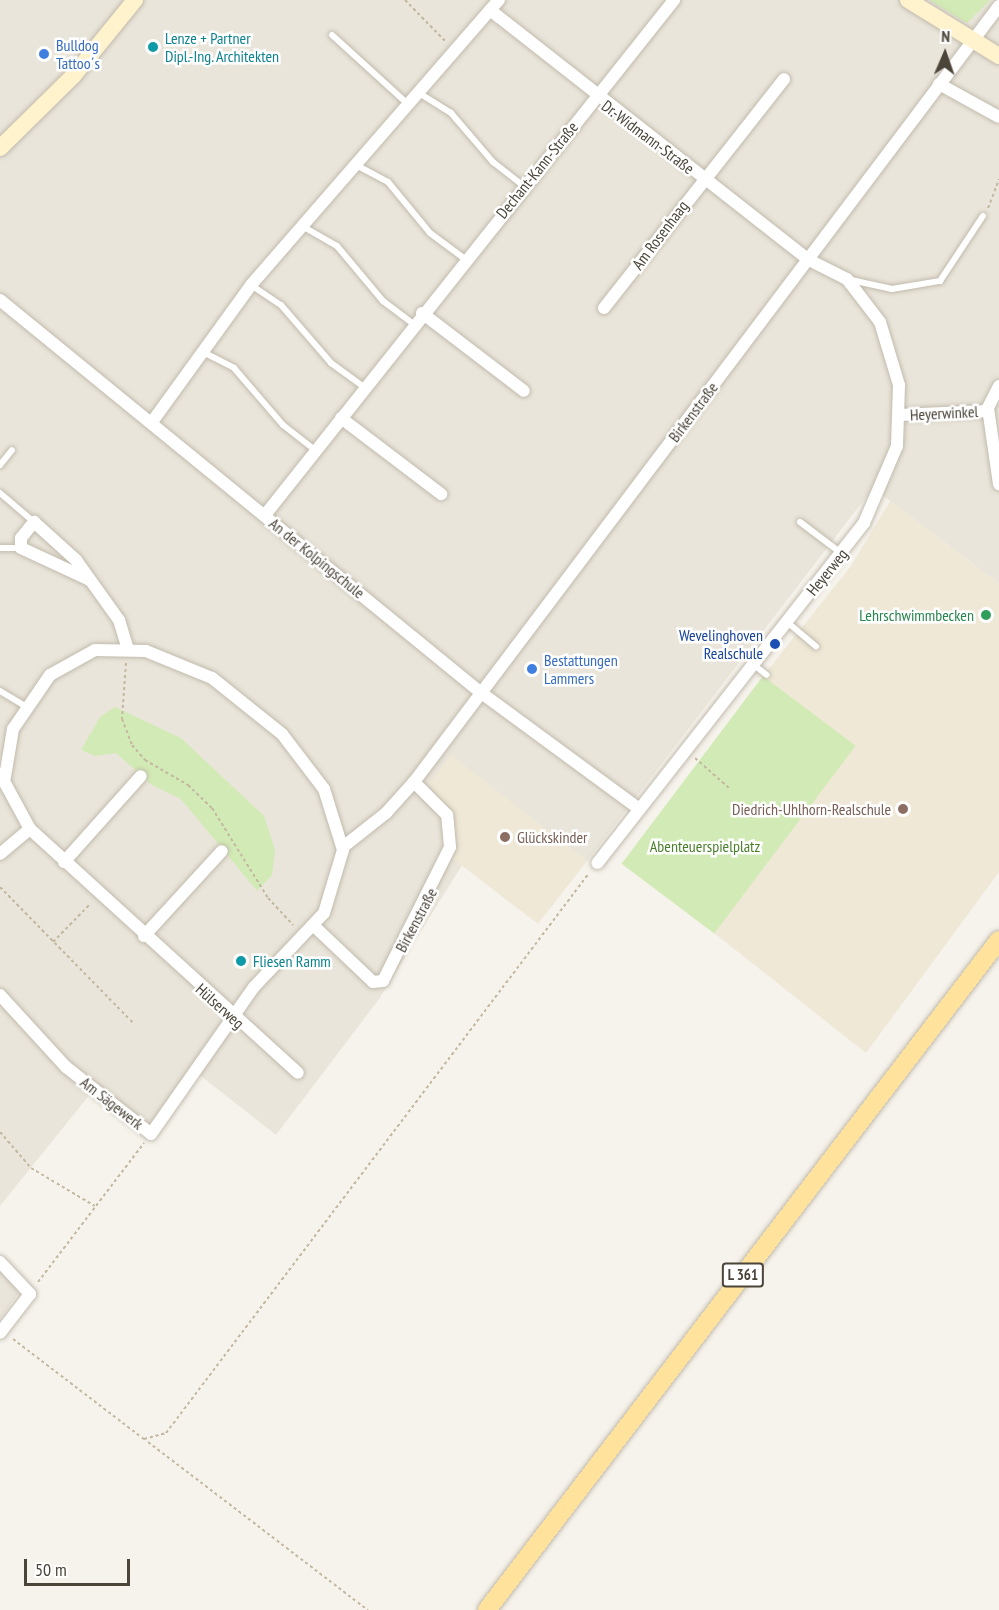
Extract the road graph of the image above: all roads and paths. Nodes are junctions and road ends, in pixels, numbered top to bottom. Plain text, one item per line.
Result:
1 (135, 0) edge
2 (405, 0) edge
3 (498, 0) edge
4 (674, 0) edge
5 (908, 0) edge
6 (999, 6) edge
7 (490, 10) junction
8 (332, 35) dead end
9 (971, 40) junction
10 (455, 51) junction
11 (999, 56) edge
12 (784, 79) dead end
13 (939, 84) junction
14 (419, 93) junction
15 (596, 97) junction
16 (409, 105) junction
17 (999, 117) edge
18 (0, 148) edge
19 (356, 165) junction
20 (703, 178) junction
21 (999, 179) edge
22 (524, 186) junction
23 (983, 216) joint
24 (302, 226) junction
25 (465, 260) junction
26 (809, 260) junction
27 (847, 279) junction
28 (251, 285) junction
29 (0, 300) edge
30 (604, 308) dead end
31 (422, 313) junction
32 (413, 324) junction
33 (203, 351) junction
34 (999, 386) edge
35 (364, 387) junction
36 (524, 391) dead end
37 (988, 411) junction
38 (900, 416) junction
39 (341, 418) junction
40 (152, 422) junction
41 (12, 450) dead end
42 (315, 450) junction
43 (0, 465) edge
44 (999, 484) edge
45 (0, 493) edge
46 (441, 494) dead end
47 (265, 515) junction
48 (34, 522) junction
49 (800, 522) dead end
50 (0, 548) edge
51 (21, 548) junction
52 (842, 553) junction
53 (90, 580) junction
54 (787, 622) junction
55 (816, 646) dead end
56 (128, 649) junction
57 (754, 664) junction
58 (767, 675) dead end
59 (0, 691) edge
60 (480, 692) junction
61 (25, 706) junction
62 (686, 750) junction
63 (2, 776) edge
64 (141, 776) dead end
65 (414, 782) junction
66 (729, 788) dead end
67 (639, 809) junction
68 (30, 829) junction
69 (343, 846) junction
70 (222, 851) dead end
71 (0, 854) edge
72 (64, 862) junction
73 (597, 863) joint
74 (0, 887) edge
75 (99, 894) junction
76 (314, 926) junction
77 (304, 935) junction
78 (144, 936) junction
79 (999, 940) edge
80 (53, 942) junction
81 (0, 995) edge
82 (232, 1017) junction
83 (133, 1023) dead end
84 (298, 1073) dead end
85 (0, 1132) edge
86 (151, 1134) junction
87 (95, 1206) junction
88 (0, 1262) edge
89 (30, 1294) junction
90 (2, 1333) edge
91 (148, 1442) junction
92 (368, 1610) edge
93 (487, 1610) edge

1 - 18 street
2 - 10 path
3 - 7 street
4 - 15 street, Dechant-Kann-Straße
5 - 9 street
6 - 9 street, Birkenstraße
7 - 10 street
7 - 15 street, Dr.-Widmann-Straße
8 - 16 lane
9 - 11 street
9 - 13 street, Birkenstraße
10 - 14 street
12 - 20 street, Am Rosenhaag
13 - 17 street
13 - 26 street, Birkenstraße
14 - 16 street
14 - 22 lane
15 - 20 street, Dr.-Widmann-Straße
15 - 22 street, Dechant-Kann-Straße
16 - 19 street
19 - 24 street
19 - 25 lane
20 - 26 street, Dr.-Widmann-Straße
20 - 30 street, Am Rosenhaag
21 - 23 path
22 - 25 street, Dechant-Kann-Straße
23 - 27 lane
24 - 28 street
24 - 32 lane
25 - 31 street, Dechant-Kann-Straße
26 - 27 street, Heyerweg
26 - 60 street, Birkenstraße
27 - 38 street, Heyerweg
28 - 33 street
28 - 35 lane
29 - 40 street, An der Kolpingschule
31 - 32 street, Dechant-Kann-Straße
31 - 36 street
32 - 35 street, Dechant-Kann-Straße
33 - 40 street
33 - 42 lane
34 - 37 street, Heyerwinkel
35 - 39 street, Dechant-Kann-Straße
37 - 38 street, Heyerwinkel
37 - 44 street, Heyerwinkel
38 - 52 street, Heyerweg
39 - 42 street, Dechant-Kann-Straße
39 - 46 street
40 - 47 street, An der Kolpingschule
41 - 43 lane
42 - 47 street, Dechant-Kann-Straße
45 - 48 lane
47 - 60 street, An der Kolpingschule
48 - 51 street
48 - 53 street
49 - 52 lane
50 - 51 lane
51 - 53 street
52 - 54 street, Heyerweg
53 - 56 street
54 - 55 lane
54 - 57 street, Heyerweg
56 - 61 street
56 - 69 street
56 - 77 path
57 - 58 lane
57 - 62 street, Heyerweg
59 - 61 lane
60 - 65 street, Birkenstraße
60 - 67 street, An der Kolpingschule
61 - 63 street
62 - 66 path
62 - 67 street, Heyerweg
63 - 68 street, Hülserweg
64 - 72 street
65 - 69 street, Birkenstraße
65 - 76 street, Birkenstraße
67 - 73 street, Heyerweg
68 - 71 street
68 - 72 street, Hülserweg
69 - 76 street
70 - 78 street
72 - 75 street, Hülserweg
73 - 91 path
74 - 80 path
75 - 78 street, Hülserweg
75 - 80 path
76 - 77 street
77 - 82 street
78 - 82 street, Hülserweg
79 - 93 main road, L 361
80 - 83 path
81 - 86 street, Am Sägewerk
82 - 84 street, Hülserweg
82 - 86 street, Am Sägewerk
85 - 87 path
86 - 87 path
87 - 89 path
88 - 89 street
89 - 90 street
90 - 91 path
91 - 92 path

